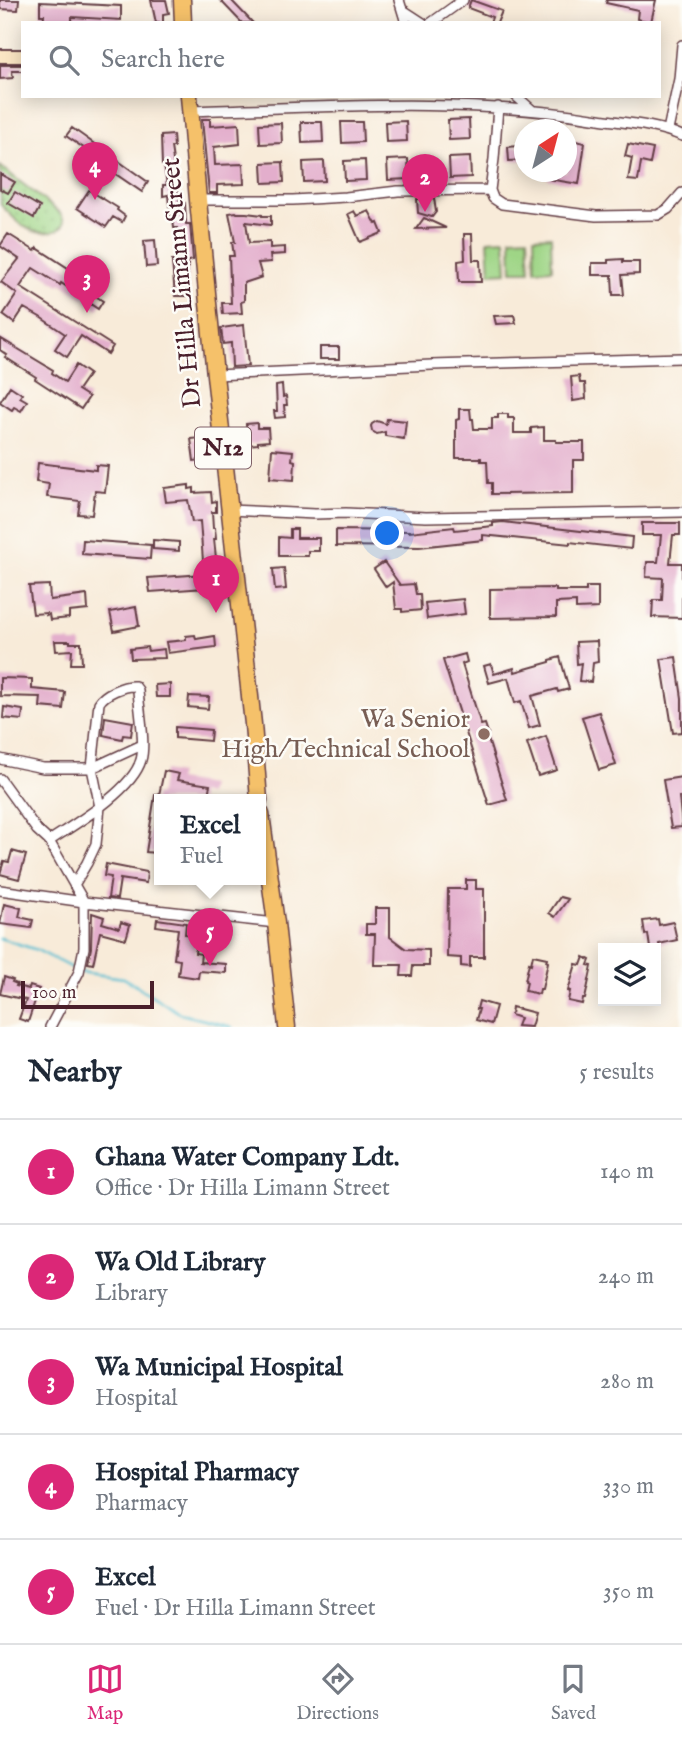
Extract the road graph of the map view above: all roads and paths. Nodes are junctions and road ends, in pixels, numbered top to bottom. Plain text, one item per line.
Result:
1 (182, 0) edge
2 (463, 0) edge
3 (401, 5) edge
4 (183, 21) edge
5 (421, 21) edge
6 (434, 21) edge
7 (682, 45) edge
8 (0, 56) edge
9 (21, 56) edge
10 (518, 98) edge
11 (418, 101) edge
12 (190, 104) edge
13 (498, 107) junction
14 (533, 110) junction
15 (668, 130) junction
16 (682, 136) edge
17 (490, 190) junction
18 (682, 192) edge
19 (198, 200) junction
20 (682, 358) edge
21 (215, 375) junction
22 (229, 510) junction
23 (682, 512) edge
24 (142, 745) junction
25 (0, 759) edge
26 (92, 768) junction
27 (0, 779) edge
28 (259, 794) edge
29 (100, 807) junction
30 (49, 841) junction
31 (266, 850) edge
32 (74, 885) junction
33 (0, 890) edge
34 (83, 902) junction
35 (276, 923) junction
36 (50, 1027) edge
37 (287, 1027) edge

1 - 4 highway
2 - 6 street
3 - 5 street
7 - 15 street
8 - 9 street
10 - 14 street
11 - 12 street
11 - 13 street
12 - 19 highway, Dr Hilla Limann Street / N12
13 - 14 street
13 - 17 street
14 - 15 street
15 - 16 street
17 - 18 street
17 - 19 street
19 - 21 highway, Dr Hilla Limann Street / N12
20 - 21 street
21 - 22 highway, Dr Hilla Limann Street / N12
22 - 23 street
22 - 28 highway, Dr Hilla Limann Street / N12
24 - 26 street
24 - 26 street
24 - 29 street
25 - 26 street
26 - 29 street
27 - 30 street
29 - 30 street
29 - 32 street
30 - 32 street
31 - 35 highway
32 - 34 street
33 - 34 street
34 - 35 street
34 - 36 street
35 - 37 highway

